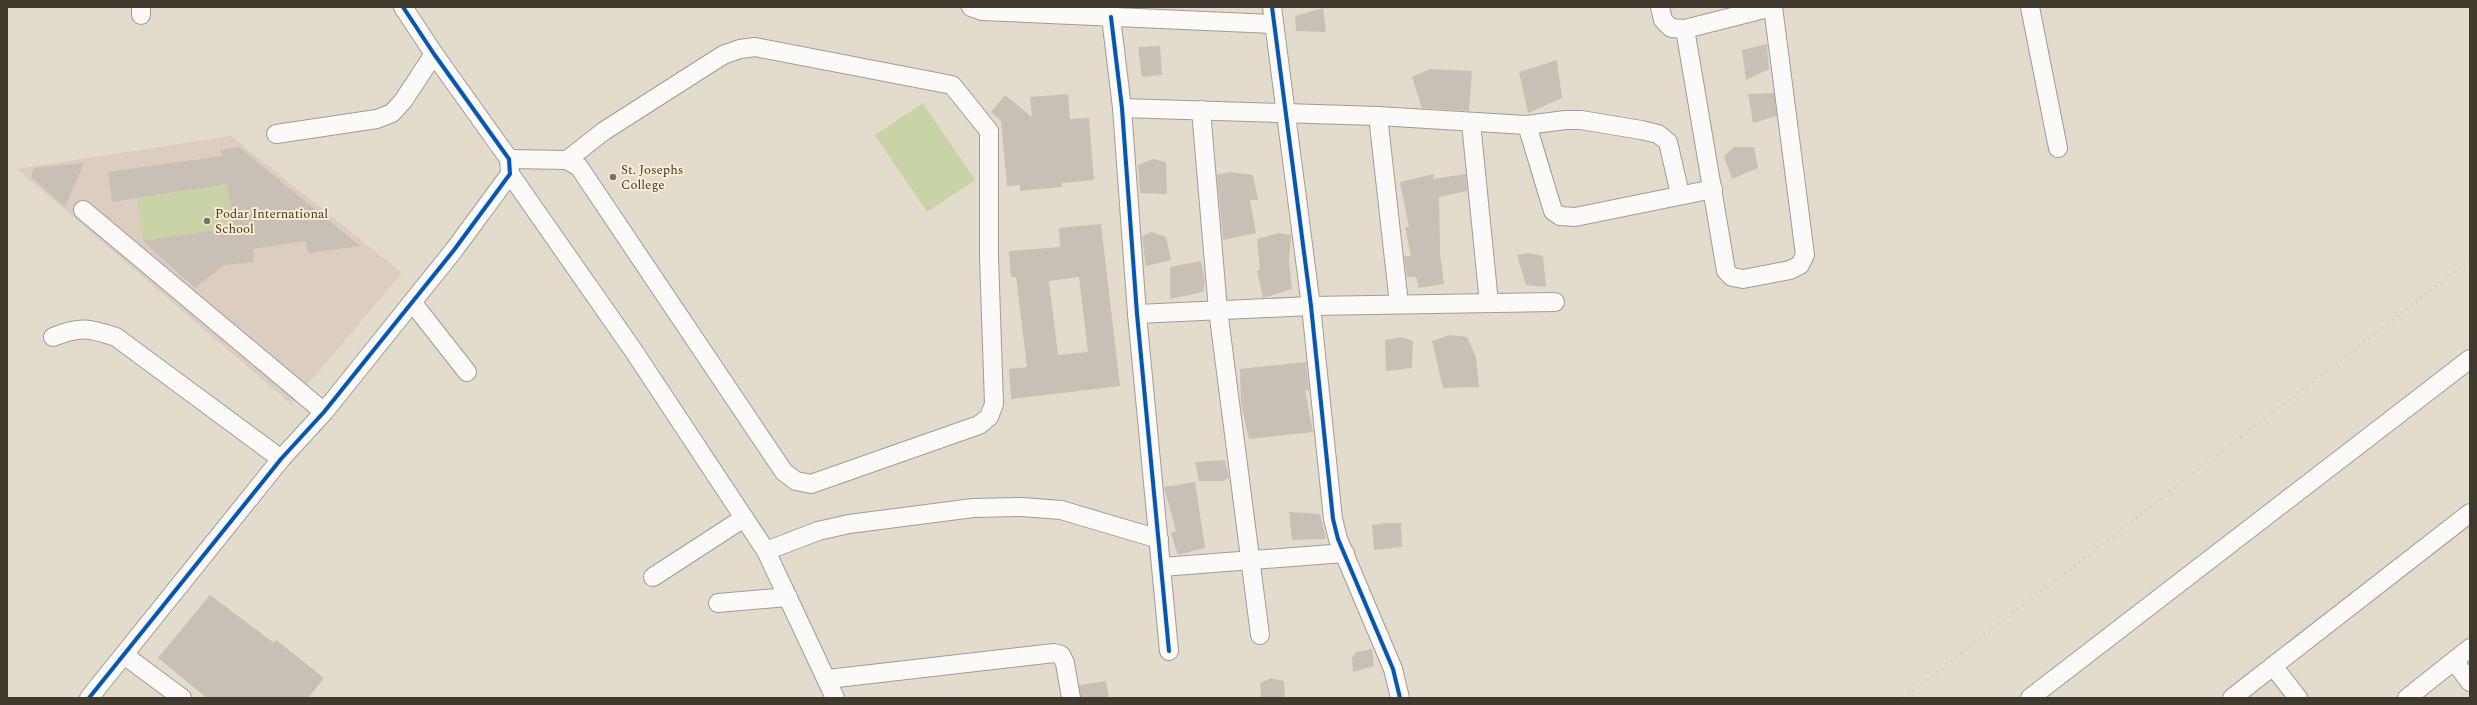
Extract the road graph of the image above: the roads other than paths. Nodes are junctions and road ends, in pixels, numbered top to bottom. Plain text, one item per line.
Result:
1 (403, 7) edge
2 (971, 7) edge
3 (1660, 7) edge
4 (1772, 7) edge
5 (2030, 7) edge
6 (1273, 16) edge
7 (1111, 17) junction
8 (1685, 29) junction
9 (434, 54) junction
10 (1122, 108) junction
11 (1201, 110) junction
12 (1285, 113) junction
13 (1378, 116) junction
14 (1471, 123) junction
15 (1527, 125) junction
16 (276, 134) dead end
17 (2058, 148) dead end
18 (567, 160) junction
19 (510, 166) junction
20 (1713, 189) junction
21 (1680, 194) junction
22 (83, 210) dead end
23 (412, 302) junction
24 (1555, 302) dead end
25 (1489, 303) junction
26 (1399, 304) junction
27 (1311, 306) junction
28 (1218, 310) junction
29 (1137, 314) junction
30 (53, 337) dead end
31 (2470, 359) edge
32 (467, 372) dead end
33 (324, 412) junction
34 (281, 459) junction
35 (2470, 513) edge
36 (744, 518) junction
37 (1160, 539) junction
38 (766, 551) junction
39 (1345, 553) junction
40 (1252, 560) junction
41 (1162, 567) junction
42 (653, 577) dead end
43 (788, 597) junction
44 (718, 604) dead end
45 (1260, 635) dead end
46 (2470, 648) edge
47 (1169, 651) dead end
48 (124, 655) junction
49 (2454, 661) junction
50 (2273, 666) junction
51 (828, 679) junction
52 (2470, 682) edge
53 (89, 698) edge
54 (182, 698) edge
55 (835, 698) edge
56 (1071, 698) edge
57 (1400, 698) edge
58 (2030, 698) edge
59 (2232, 698) edge
60 (2298, 698) edge
61 (2407, 698) edge

1 - 9 street
2 - 7 street
3 - 8 street
4 - 8 street
4 - 20 street
5 - 17 street
6 - 7 street
6 - 12 street
7 - 10 street
8 - 20 street
9 - 16 street
9 - 19 street
10 - 11 street
10 - 29 street
11 - 12 street
11 - 28 street
12 - 13 street
12 - 27 street
13 - 14 street
13 - 26 street
14 - 15 street
14 - 25 street
15 - 21 street
15 - 21 street
18 - 18 street
18 - 19 street
19 - 23 street
19 - 36 street
20 - 21 street
22 - 33 street
23 - 32 street
23 - 33 street
24 - 25 street
25 - 26 street
26 - 27 street
27 - 28 street
27 - 39 street
28 - 29 street
28 - 40 street
29 - 37 street
30 - 34 street
31 - 58 street
33 - 34 street
34 - 48 street
35 - 50 street
36 - 38 street
36 - 42 street
37 - 38 street
37 - 41 street
38 - 43 street
39 - 40 street
39 - 57 street
40 - 41 street
40 - 45 street
41 - 47 street
43 - 44 street
43 - 51 street
46 - 49 street
48 - 53 street
48 - 54 street
49 - 52 street
49 - 61 street
50 - 59 street
50 - 60 street
51 - 55 street
51 - 56 street

